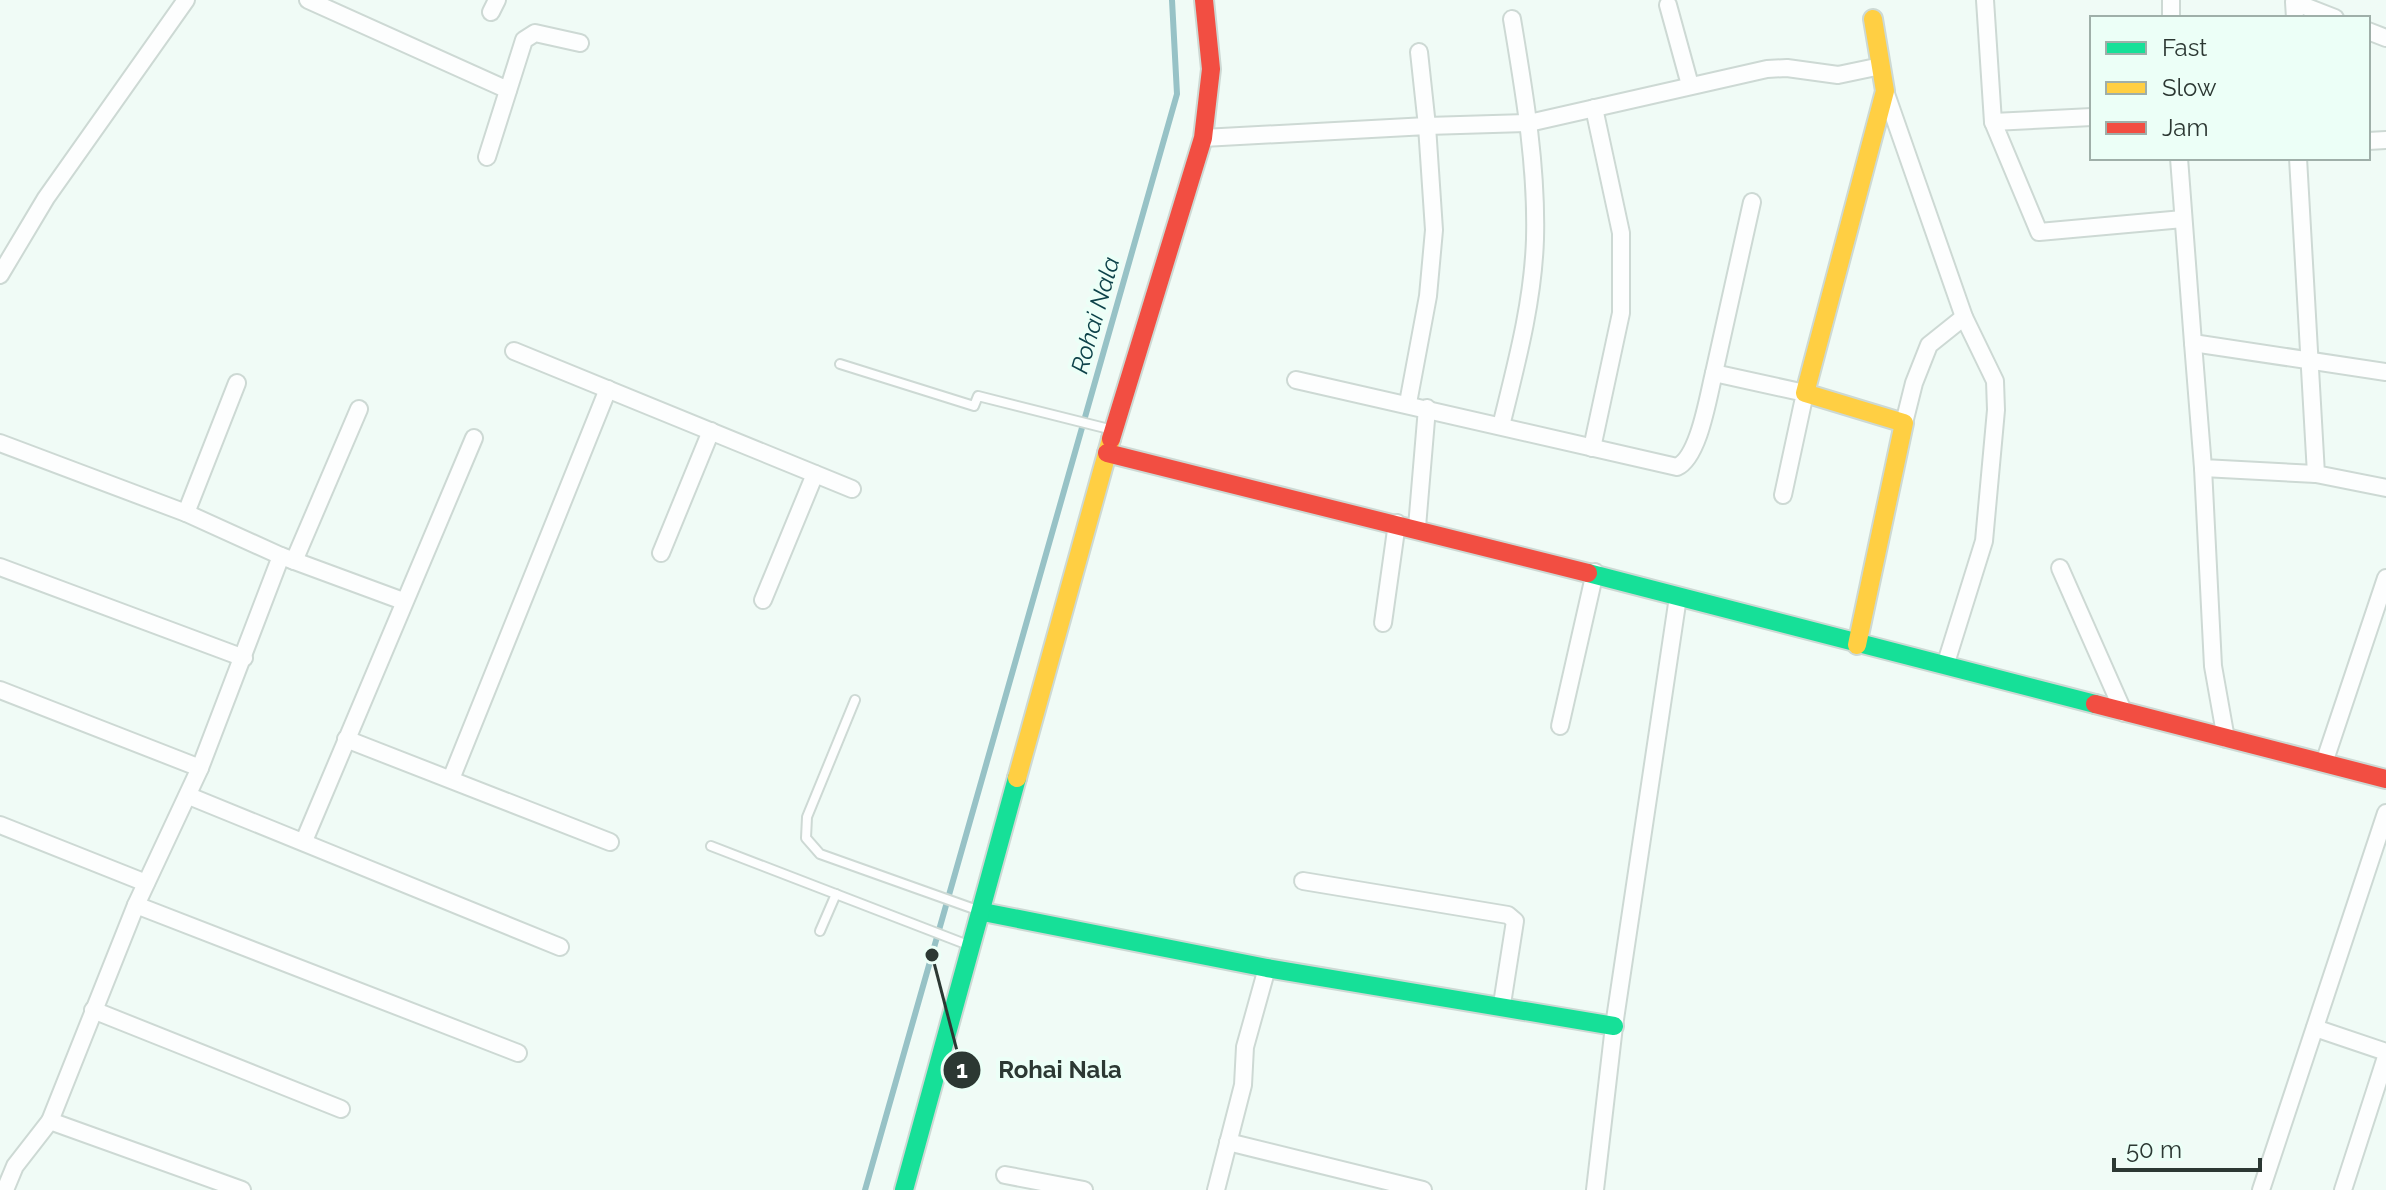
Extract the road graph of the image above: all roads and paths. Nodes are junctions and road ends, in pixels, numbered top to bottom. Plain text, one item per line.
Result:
1 (186, 0) edge
2 (308, 0) edge
3 (1204, 0) edge
4 (1985, 0) edge
5 (1668, 5) dead end
6 (2293, 5) edge
7 (2329, 16) edge
8 (1512, 19) dead end
9 (1873, 19) dead end
10 (580, 43) dead end
11 (1419, 52) dead end
12 (1881, 66) junction
13 (1690, 85) junction
14 (508, 90) junction
15 (1885, 91) junction
16 (1594, 108) junction
17 (2090, 117) edge
18 (1993, 122) junction
19 (1529, 123) junction
20 (1427, 126) junction
21 (1203, 138) junction
22 (487, 157) dead end
23 (2179, 160) edge
24 (2298, 160) edge
25 (1752, 202) dead end
26 (2183, 219) junction
27 (0, 275) edge
28 (1964, 317) junction
29 (2193, 343) junction
30 (514, 351) dead end
31 (2310, 359) junction
32 (840, 364) dead end
33 (2386, 372) edge
34 (1714, 373) junction
35 (1296, 380) dead end
36 (237, 383) dead end
37 (608, 389) junction
38 (1805, 393) junction
39 (1408, 403) junction
40 (1427, 408) junction
41 (359, 409) dead end
42 (1904, 423) junction
43 (1501, 426) junction
44 (1107, 429) junction
45 (711, 431) junction
46 (474, 438) dead end
47 (0, 443) edge
48 (1592, 448) junction
49 (1107, 453) junction
50 (2203, 468) junction
51 (815, 474) junction
52 (2316, 474) junction
53 (2386, 488) edge
54 (852, 489) dead end
55 (1783, 495) dead end
56 (186, 513) junction
57 (1397, 523) junction
58 (1417, 527) junction
59 (661, 553) dead end
60 (287, 559) junction
61 (0, 567) edge
62 (2060, 568) dead end
63 (1595, 572) junction
64 (2386, 578) edge
65 (1678, 597) junction
66 (763, 600) dead end
67 (403, 601) junction
68 (1383, 623) dead end
69 (1857, 645) junction
70 (244, 658) junction
71 (1945, 666) junction
72 (0, 690) edge
73 (855, 700) dead end
74 (2124, 713) junction
75 (1560, 726) dead end
76 (346, 739) junction
77 (2226, 739) junction
78 (2324, 763) junction
79 (200, 768) junction
80 (451, 779) junction
81 (2386, 779) edge
82 (189, 796) junction
83 (2386, 813) edge
84 (0, 825) edge
85 (304, 841) junction
86 (610, 842) dead end
87 (711, 846) dead end
88 (1303, 881) dead end
89 (146, 883) junction
90 (836, 894) junction
91 (136, 905) junction
92 (983, 912) junction
93 (820, 931) dead end
94 (964, 944) junction
95 (560, 947) dead end
96 (1267, 968) junction
97 (1502, 1004) junction
98 (93, 1010) junction
99 (1614, 1026) junction
100 (2315, 1028) junction
101 (518, 1053) dead end
102 (2386, 1054) edge
103 (341, 1109) dead end
104 (50, 1121) junction
105 (1228, 1142) junction
106 (7, 1164) edge
107 (1005, 1175) dead end
108 (5, 1190) edge
109 (242, 1190) edge
110 (904, 1190) edge
111 (1084, 1190) edge
112 (1216, 1190) edge
113 (1423, 1190) edge
114 (1595, 1190) edge
115 (2261, 1190) edge
116 (2343, 1190) edge

1 - 27 street
2 - 14 street
3 - 21 street
4 - 18 street
5 - 13 street
6 - 7 street
8 - 19 street
9 - 12 street
10 - 14 street
11 - 20 street
12 - 13 street
12 - 15 street
13 - 16 street
14 - 22 street
15 - 28 street
15 - 38 street
16 - 19 street
16 - 48 street
17 - 18 street
18 - 26 street
19 - 20 street
19 - 43 street
20 - 21 street
20 - 39 street
21 - 44 street
23 - 26 street
24 - 31 street
25 - 34 street
26 - 29 street
28 - 42 street
28 - 71 street
29 - 31 street
29 - 50 street
30 - 37 street
31 - 33 street
31 - 52 street
32 - 44 lane
34 - 38 street
34 - 48 street
35 - 39 street
36 - 56 street
37 - 45 street
37 - 80 street
38 - 42 street
38 - 55 street
39 - 40 street
40 - 43 street
40 - 58 street
41 - 60 street
42 - 69 street
43 - 48 street
44 - 49 street
45 - 51 street
45 - 59 street
46 - 67 street
47 - 56 street
49 - 57 street
49 - 92 street
50 - 52 street
50 - 77 street
51 - 54 street
51 - 66 street
52 - 53 street
56 - 60 street
57 - 58 street
57 - 68 street
58 - 63 street
60 - 67 street
60 - 70 street
61 - 70 street
62 - 74 street
63 - 65 street
63 - 75 street
64 - 78 street
65 - 69 street
65 - 99 street
67 - 76 street
69 - 71 street
70 - 79 street
71 - 74 street
72 - 79 street
73 - 92 lane
74 - 77 street
76 - 80 street
76 - 85 street
77 - 78 street
78 - 81 street
79 - 82 street
80 - 86 street
82 - 85 street
82 - 89 street
83 - 100 street
84 - 89 street
85 - 95 street
87 - 90 lane
88 - 97 street
89 - 91 street
90 - 93 lane
90 - 94 lane
91 - 98 street
91 - 101 street
92 - 94 street
92 - 96 street
94 - 110 street
96 - 97 street
96 - 105 street
97 - 99 street
98 - 103 street
98 - 104 street
99 - 114 street
100 - 102 street
100 - 115 street
102 - 116 street
104 - 106 street
104 - 109 street
105 - 112 street
105 - 113 street
106 - 108 street
107 - 111 street

